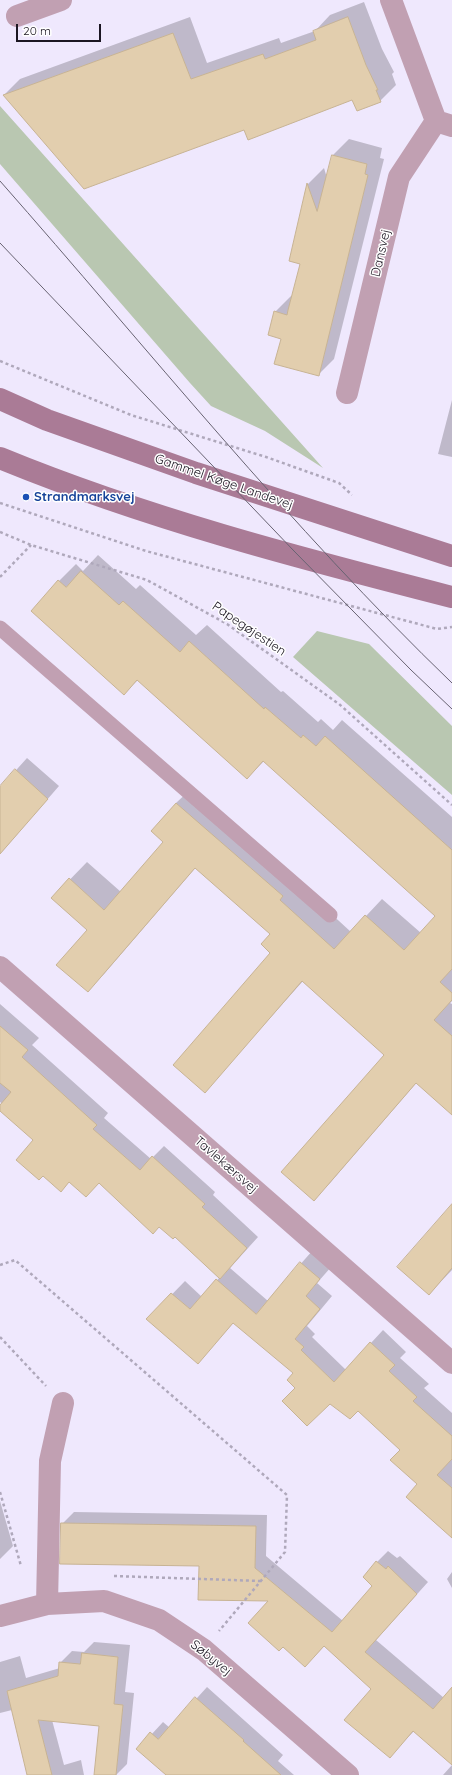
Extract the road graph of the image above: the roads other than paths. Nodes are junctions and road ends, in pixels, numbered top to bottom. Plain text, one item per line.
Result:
1 (61, 0) edge
2 (391, 0) edge
3 (17, 16) dead end
4 (444, 123) edge
5 (347, 393) dead end
6 (0, 399) edge
7 (0, 458) edge
8 (452, 556) edge
9 (452, 597) edge
10 (0, 628) edge
11 (330, 915) dead end
12 (0, 967) edge
13 (452, 1363) edge
14 (63, 1403) road end
15 (47, 1604) junction
16 (0, 1616) edge
17 (348, 1775) edge

1 - 3 street
2 - 4 street, Dansvej
4 - 5 street, Dansvej
6 - 8 main road, Gammel Køge Landevej
7 - 9 main road
10 - 11 lane
12 - 13 street, Tavlekærsvej
14 - 15 street
15 - 16 street, Søbyvej
15 - 17 street, Søbyvej

